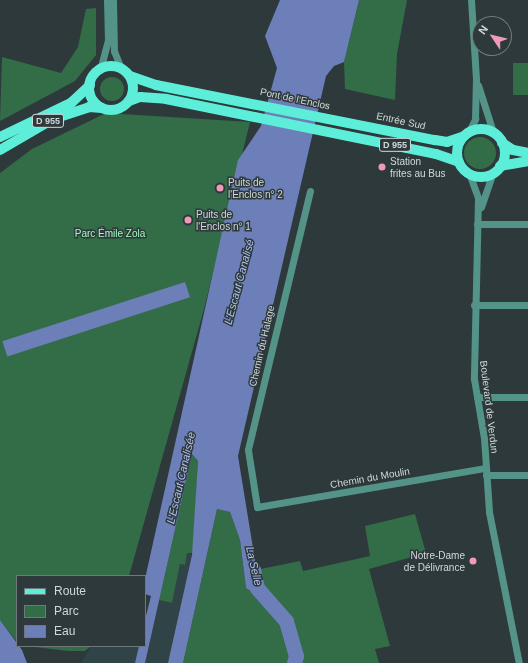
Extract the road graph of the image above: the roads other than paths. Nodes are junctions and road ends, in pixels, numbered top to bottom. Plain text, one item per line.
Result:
1 (107, 0) edge
2 (113, 0) edge
3 (471, 0) edge
4 (121, 68) junction
5 (100, 70) junction
6 (130, 76) junction
7 (476, 79) junction
8 (90, 85) junction
9 (129, 101) junction
10 (102, 108) junction
11 (333, 119) joint
12 (493, 132) junction
13 (466, 134) junction
14 (0, 137) edge
15 (502, 143) junction
16 (0, 150) edge
17 (528, 153) edge
18 (528, 161) edge
19 (459, 162) junction
20 (497, 169) junction
21 (469, 173) junction
22 (310, 191) dead end
23 (478, 222) junction
24 (528, 224) edge
25 (474, 305) junction
26 (528, 305) edge
27 (477, 397) junction
28 (528, 397) edge
29 (486, 472) junction
30 (528, 475) edge
31 (257, 507) joint
32 (519, 663) edge

1 - 5 street
2 - 4 street
3 - 7 street
4 - 5 main road
4 - 6 main road
5 - 8 main road
6 - 9 main road
6 - 11 main road, Pont de l'Enclos / D 955
7 - 12 street
7 - 13 street
8 - 10 main road
8 - 14 main road, D 955
9 - 10 main road
9 - 19 main road, D 955
10 - 16 main road, D 955
11 - 13 main road, Entrée Sud / D 955
12 - 13 main road
12 - 15 main road
13 - 19 main road
15 - 17 main road
15 - 20 main road
18 - 20 main road
19 - 21 main road
20 - 21 main road
20 - 23 street, Boulevard de Verdun
21 - 23 street, Boulevard de Verdun
22 - 31 street, Chemin du Halage
23 - 24 street
23 - 25 street, Boulevard de Verdun
25 - 26 street
25 - 27 street, Boulevard de Verdun
27 - 28 street
27 - 29 street, Boulevard de Verdun
29 - 30 street, Chemin du Moulin
29 - 31 street, Chemin du Moulin
29 - 32 street, Boulevard de Verdun

